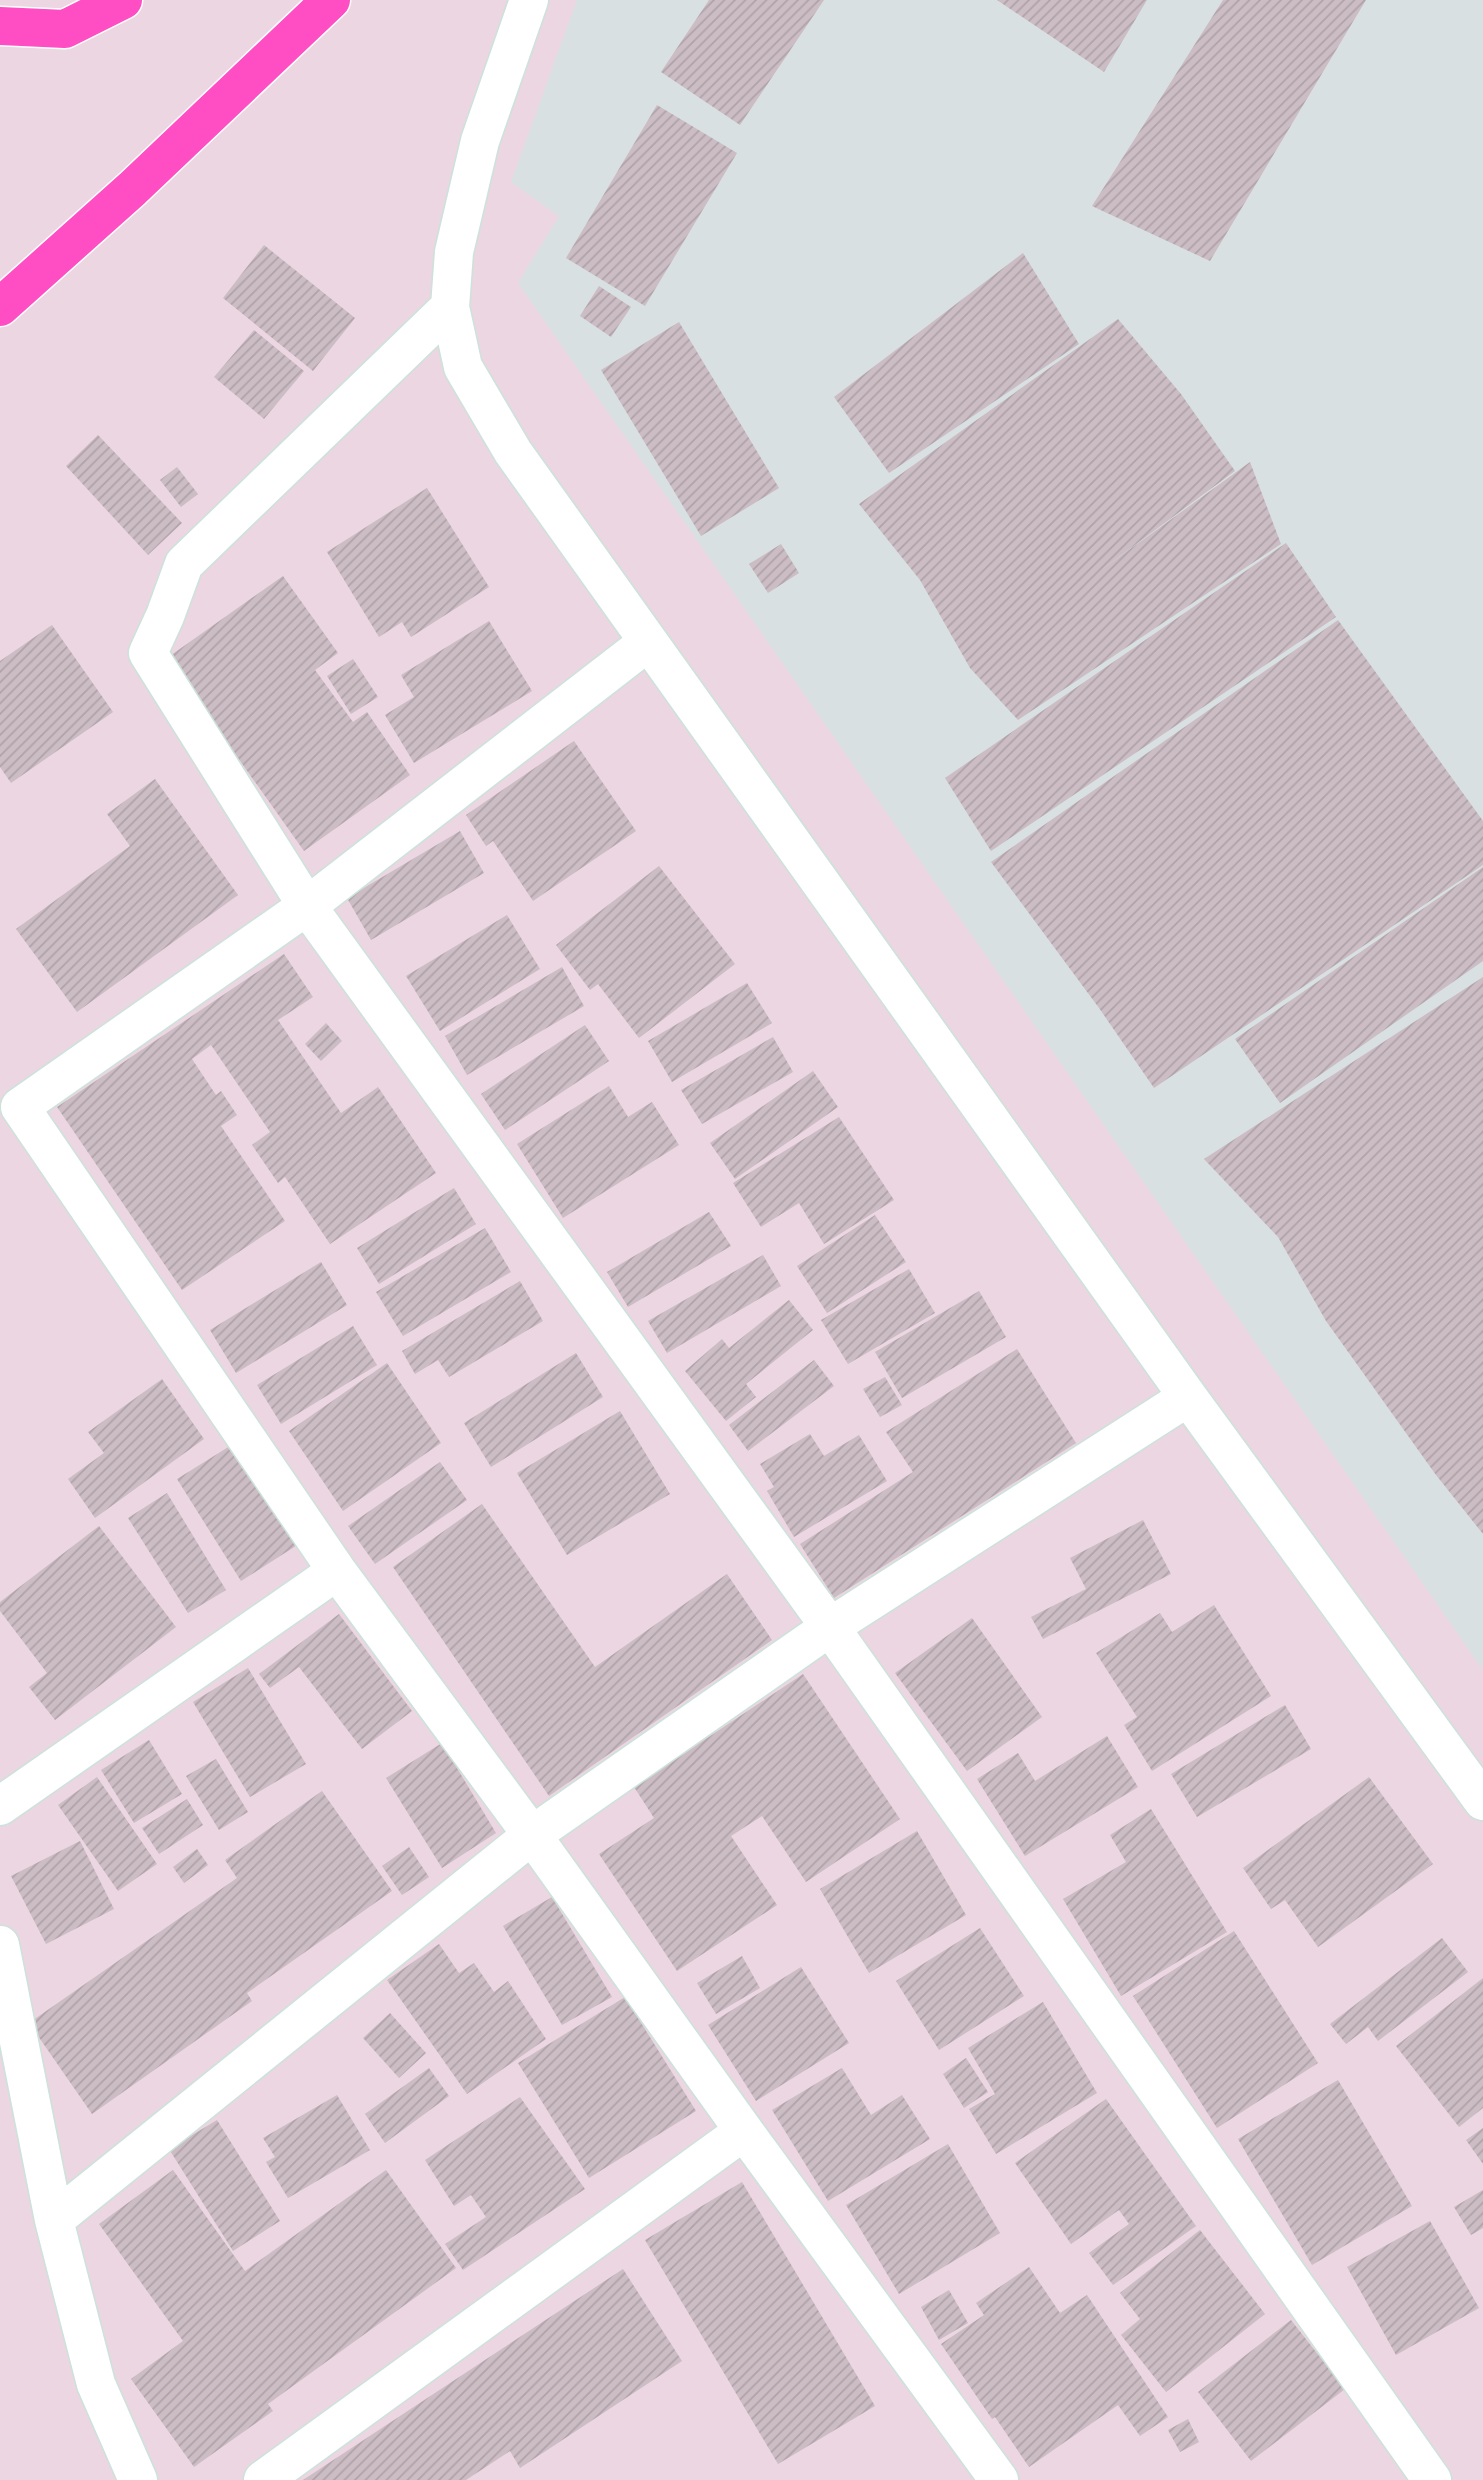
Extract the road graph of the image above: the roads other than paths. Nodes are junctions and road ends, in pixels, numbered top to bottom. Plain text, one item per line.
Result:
1 (123, 0) edge
2 (331, 0) edge
3 (529, 0) edge
4 (0, 26) edge
5 (0, 307) edge
6 (450, 307) junction
7 (649, 642) junction
8 (307, 906) junction
9 (1188, 1398) junction
10 (337, 1571) junction
11 (830, 1627) junction
12 (1483, 1801) edge
13 (0, 1806) edge
14 (532, 1835) junction
15 (0, 1945) edge
16 (744, 2131) junction
17 (54, 2220) junction
18 (138, 2480) edge
19 (263, 2480) edge
20 (999, 2480) edge
21 (1432, 2480) edge

1 - 4 highway
2 - 5 highway
3 - 6 street
6 - 7 street
6 - 8 street
7 - 8 street
7 - 9 street
8 - 10 street
8 - 11 street
9 - 11 street
9 - 12 street
10 - 13 street
10 - 14 street
11 - 14 street
11 - 21 street
14 - 16 street
14 - 17 street
15 - 17 street
16 - 19 street
16 - 20 street
17 - 18 street

